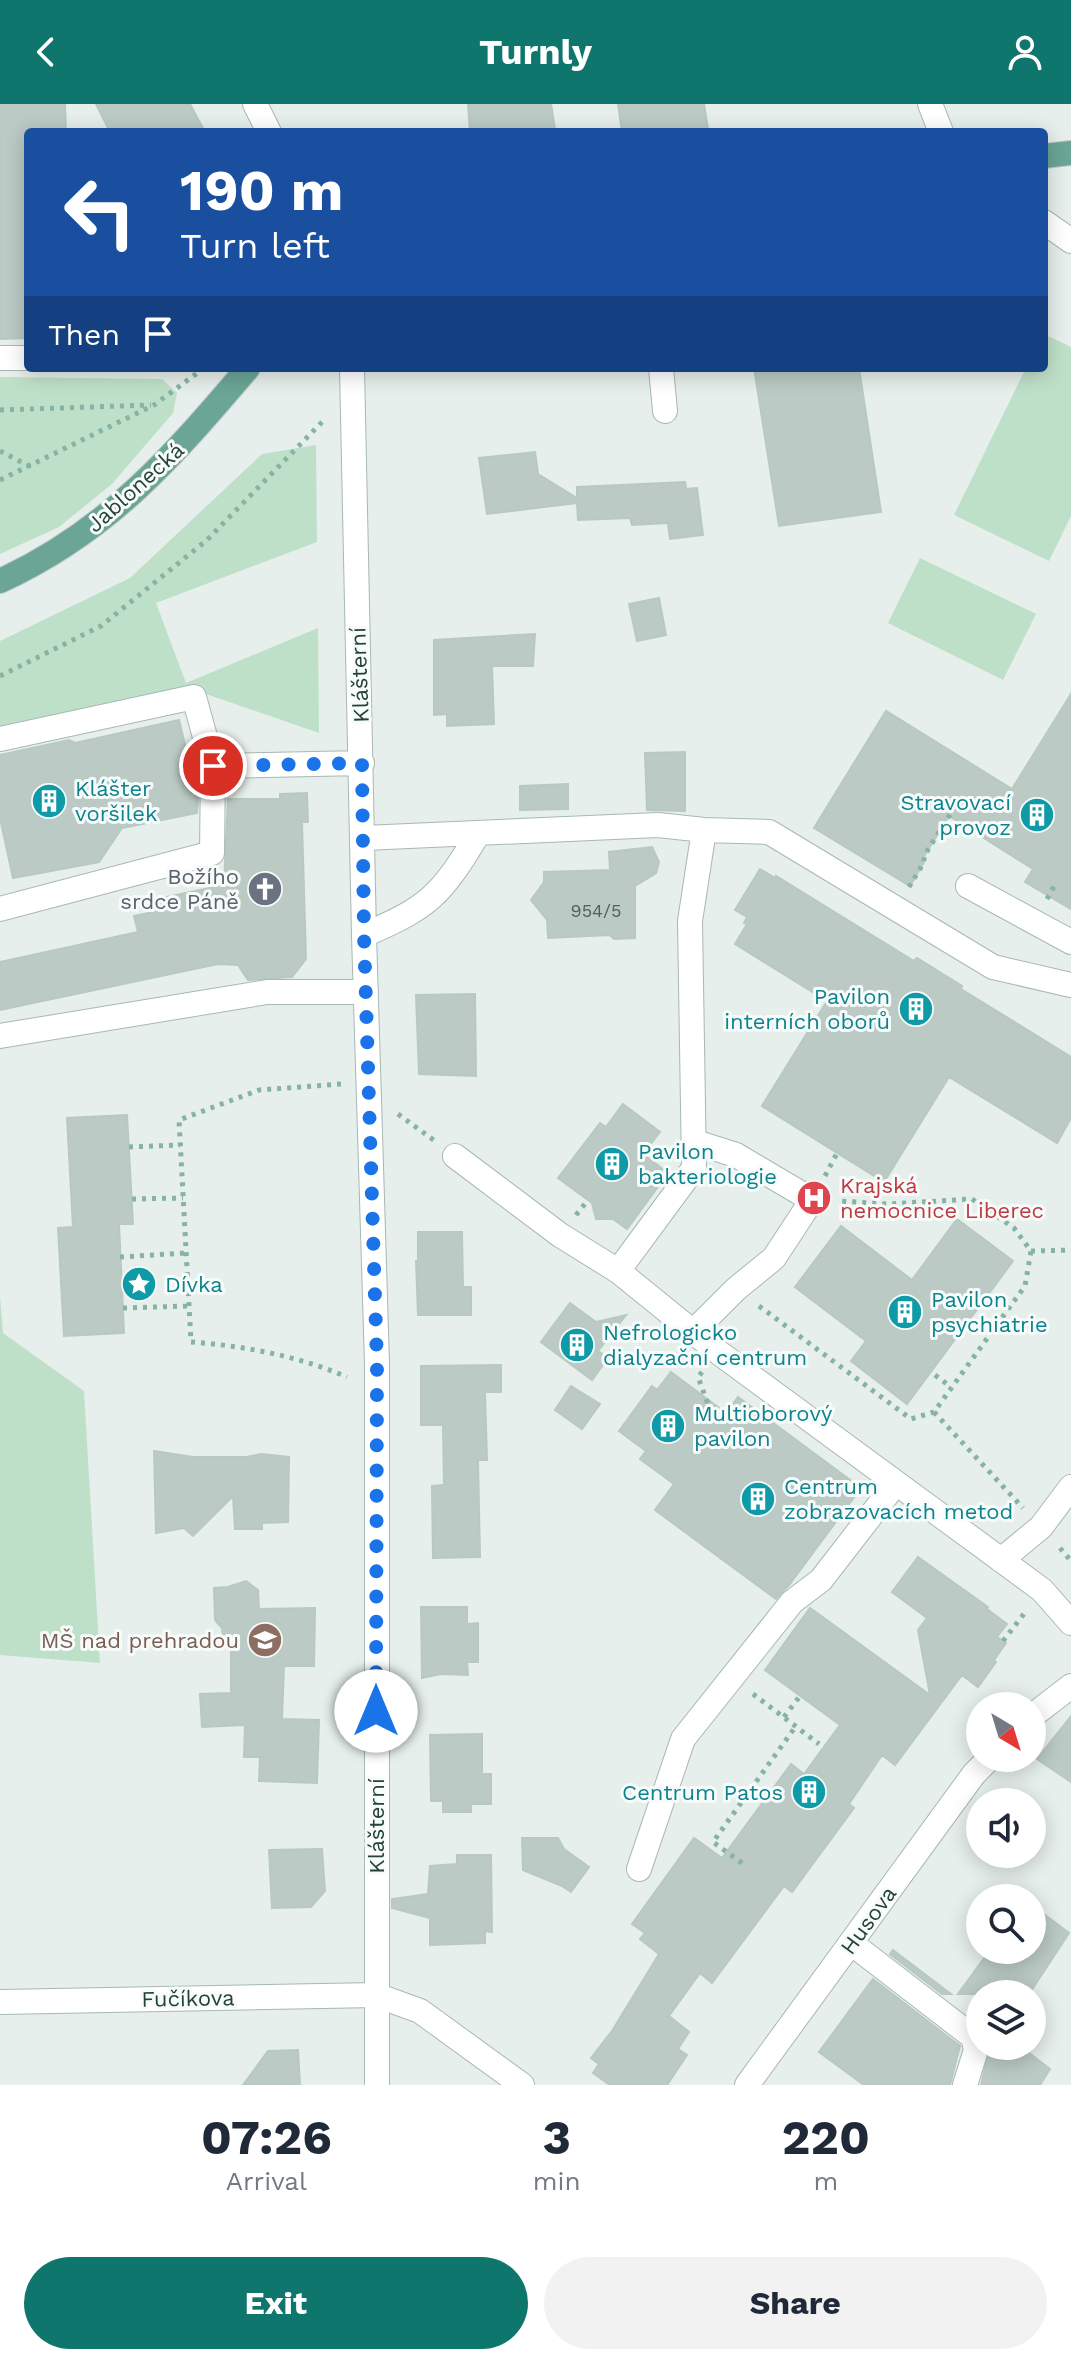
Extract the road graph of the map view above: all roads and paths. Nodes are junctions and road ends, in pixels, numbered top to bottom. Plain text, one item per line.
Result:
1 (255, 104) edge
2 (930, 104) edge
3 (267, 128) edge
4 (939, 128) edge
5 (1071, 153) edge
6 (1048, 156) edge
7 (1048, 225) edge
8 (1071, 241) edge
9 (0, 358) edge
10 (24, 358) edge
11 (199, 372) edge
12 (245, 372) edge
13 (352, 372) edge
14 (661, 372) edge
15 (154, 405) junction
16 (0, 410) edge
17 (665, 411) dead end
18 (326, 418) dead end
19 (0, 451) edge
20 (31, 467) junction
21 (0, 480) edge
22 (0, 581) edge
23 (0, 676) edge
24 (0, 739) edge
25 (362, 763) junction
26 (213, 766) junction
27 (956, 805) dead end
28 (704, 830) junction
29 (478, 834) junction
30 (364, 838) junction
31 (968, 886) dead end
32 (897, 908) junction
33 (0, 909) edge
34 (364, 935) junction
35 (1071, 942) edge
36 (1071, 985) edge
37 (366, 992) junction
38 (0, 1036) edge
39 (342, 1084) dead end
40 (390, 1108) dead end
41 (695, 1142) junction
42 (180, 1145) junction
43 (129, 1147) dead end
44 (455, 1156) joint
45 (183, 1198) junction
46 (132, 1199) dead end
47 (812, 1200) junction
48 (1071, 1250) edge
49 (1031, 1251) junction
50 (186, 1253) junction
51 (120, 1257) dead end
52 (618, 1271) junction
53 (736, 1289) junction
54 (189, 1306) junction
55 (123, 1308) dead end
56 (693, 1332) junction
57 (935, 1375) dead end
58 (347, 1377) dead end
59 (951, 1387) junction
60 (934, 1412) junction
61 (896, 1483) junction
62 (1071, 1487) edge
63 (1041, 1527) junction
64 (1001, 1560) junction
65 (1071, 1623) edge
66 (1012, 1628) dead end
67 (1003, 1641) dead end
68 (732, 1679) junction
69 (1071, 1686) edge
70 (800, 1696) dead end
71 (1046, 1705) edge
72 (784, 1717) junction
73 (796, 1726) junction
74 (819, 1744) dead end
75 (976, 1772) edge
76 (742, 1863) dead end
77 (639, 1869) dead end
78 (851, 1943) junction
79 (376, 1995) junction
80 (0, 2002) edge
81 (377, 2085) edge
82 (522, 2085) edge
83 (747, 2085) edge
84 (965, 2085) edge

1 - 3 street
2 - 4 street
5 - 6 main road
7 - 8 street
9 - 10 street
11 - 15 path
12 - 22 main road, Jablonecká
13 - 25 street, Klášterní
14 - 17 street
15 - 16 path
15 - 20 path
18 - 23 path
19 - 20 path
20 - 21 path
24 - 26 street
25 - 26 street
25 - 30 street, Klášterní
26 - 33 street
27 - 32 path
28 - 29 street
28 - 32 street
28 - 41 street
29 - 30 street
29 - 34 street
30 - 34 street, Klášterní
31 - 35 street
32 - 36 street
34 - 37 street, Klášterní
37 - 38 street
37 - 79 street, Klášterní
39 - 42 path
40 - 44 path
41 - 47 street
41 - 52 street
42 - 43 path
42 - 45 path
44 - 52 street
45 - 46 path
45 - 50 path
47 - 49 path
47 - 53 street
48 - 49 path
49 - 59 path
50 - 51 path
50 - 54 path
52 - 56 street
53 - 56 street
53 - 60 path
54 - 55 path
54 - 58 path
56 - 61 street
57 - 59 path
59 - 60 path
60 - 63 path
61 - 64 street
61 - 68 street
62 - 63 street
63 - 64 street
64 - 65 street
66 - 67 path
68 - 72 path
68 - 77 street
69 - 71 street
70 - 72 path
72 - 73 path
73 - 74 path
73 - 76 path
75 - 78 street, Husova
78 - 83 street, Husova
78 - 84 street
79 - 80 street, Fučíkova
79 - 81 street, Klášterní
79 - 82 street

